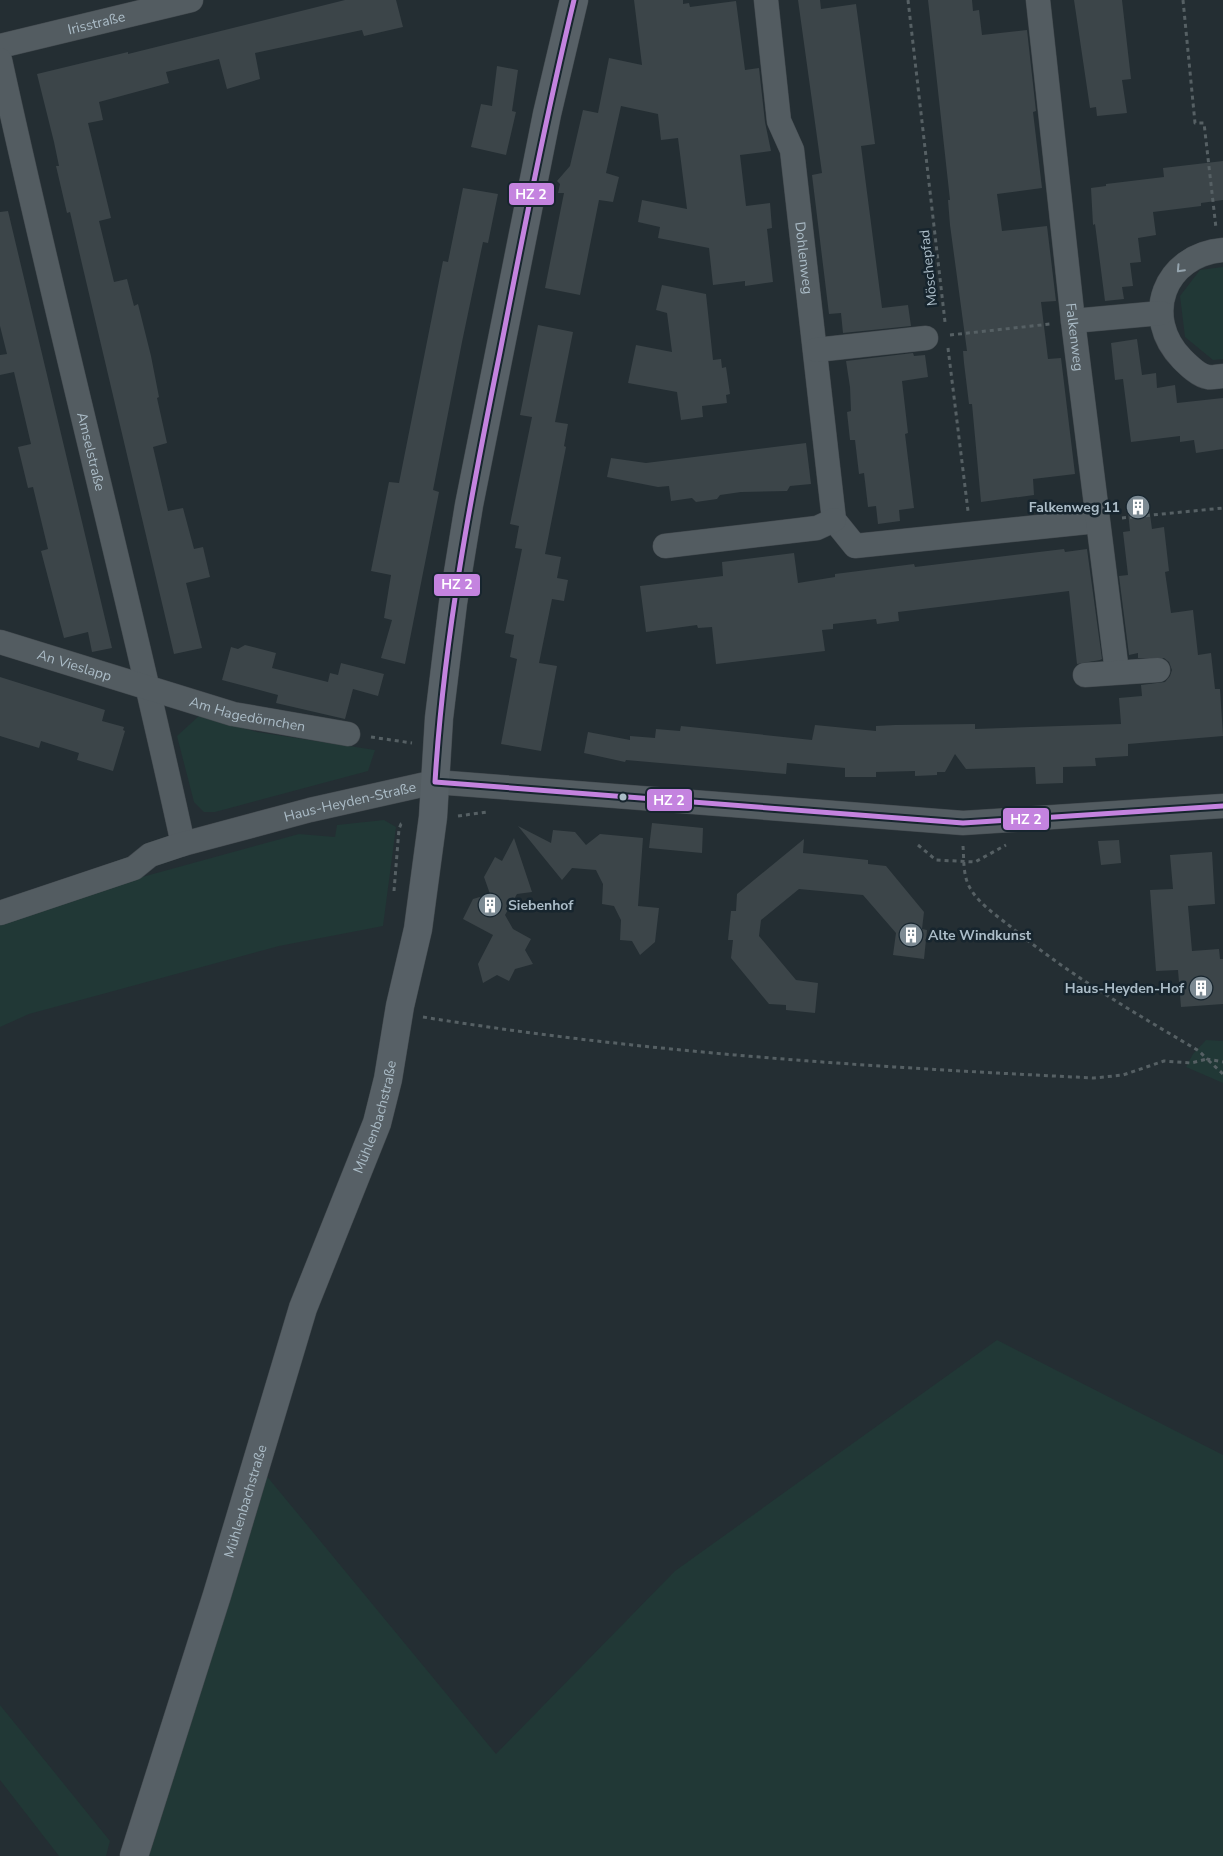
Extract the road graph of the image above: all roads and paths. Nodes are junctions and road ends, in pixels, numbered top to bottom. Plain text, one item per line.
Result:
1 (191, 0) edge
2 (574, 0) edge
3 (766, 0) edge
4 (908, 0) edge
5 (1038, 0) edge
6 (1183, 0) edge
7 (0, 46) edge
8 (0, 60) edge
9 (1221, 250) edge
10 (1161, 313) junction
11 (1073, 321) junction
12 (941, 336) junction
13 (816, 350) junction
14 (1223, 376) edge
15 (1223, 508) edge
16 (834, 520) junction
17 (1097, 521) junction
18 (970, 534) junction
19 (665, 546) dead end
20 (0, 642) edge
21 (1158, 670) dead end
22 (1117, 672) junction
23 (1085, 675) dead end
24 (148, 686) junction
25 (348, 734) joint
26 (437, 746) junction
27 (435, 782) junction
28 (1223, 806) edge
29 (963, 823) junction
30 (183, 844) junction
31 (0, 913) edge
32 (418, 1025) dead end
33 (1207, 1060) junction
34 (1223, 1062) edge
35 (1223, 1074) edge
36 (134, 1856) edge

1 - 7 street, Irisstraße
2 - 26 street, Mühlenbachstraße
3 - 13 street, Dohlenweg
4 - 12 path, Möschepfad
5 - 11 street, Falkenweg
6 - 9 path
8 - 24 street, Amselstraße
9 -> 10 street
10 - 11 street
10 - 14 street
11 - 12 path
11 - 17 street, Falkenweg
12 - 13 street
12 - 18 path, Möschepfad
13 - 16 street, Dohlenweg
15 - 17 path
16 - 18 street
16 - 19 street
17 - 18 street
17 - 22 street, Falkenweg
20 - 24 street, An Vieslapp
21 - 22 street
22 - 23 street
24 - 25 street, Am Hagedörnchen
24 - 30 street, Amselstraße
25 - 26 path
26 - 27 street, Mühlenbachstraße
27 - 29 street, Haus-Heyden-Straße
27 - 30 street, Haus-Heyden-Straße
27 - 36 street, Mühlenbachstraße
28 - 29 street, Haus-Heyden-Straße
29 - 33 path
30 - 31 street, Haus-Heyden-Straße
32 - 33 path
33 - 34 path
33 - 35 path

